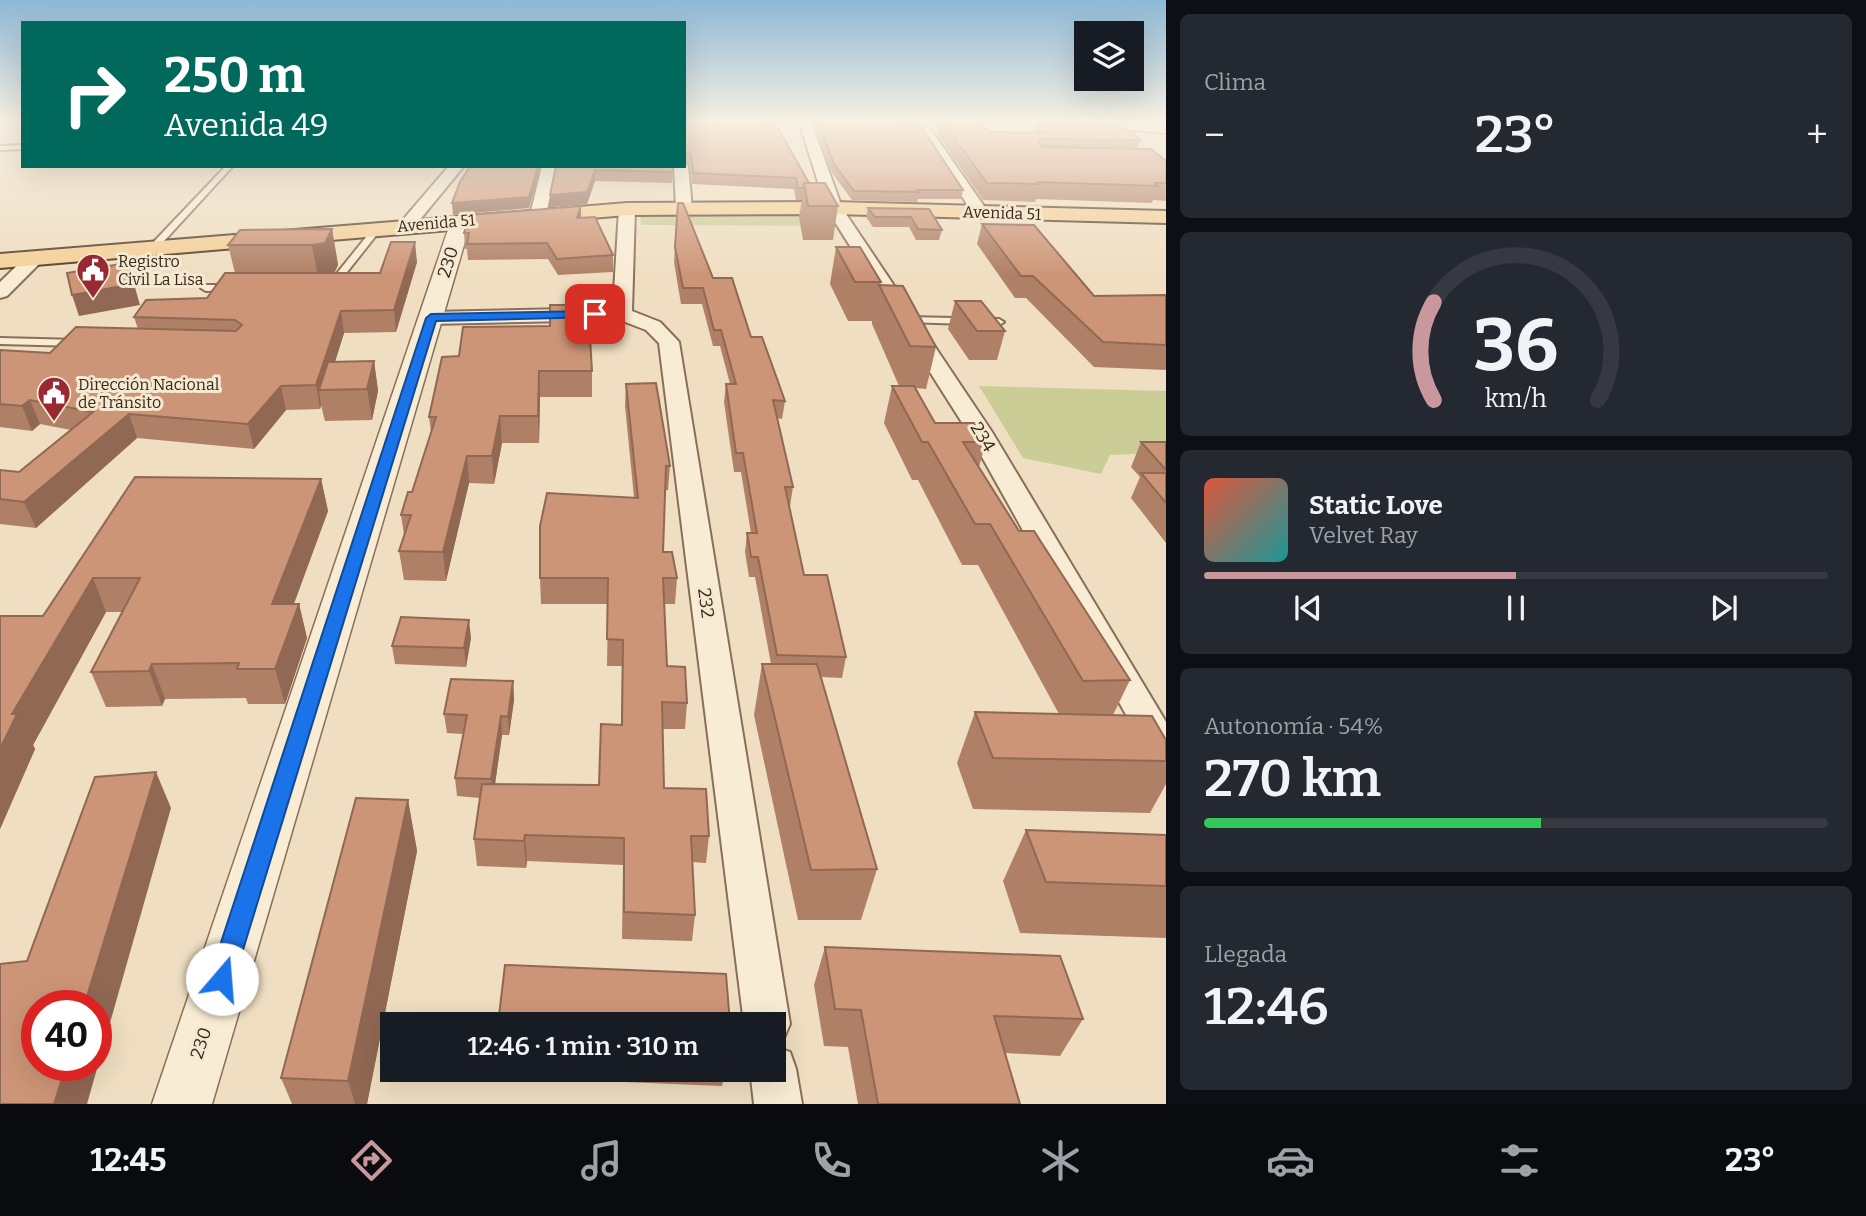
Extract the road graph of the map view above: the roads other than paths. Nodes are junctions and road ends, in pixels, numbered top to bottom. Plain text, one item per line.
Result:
1 (224, 173) edge
2 (451, 173) edge
3 (548, 173) edge
4 (681, 173) edge
5 (822, 173) edge
6 (954, 173) edge
7 (684, 208) junction
8 (834, 208) junction
9 (627, 209) junction
10 (981, 212) junction
11 (538, 215) junction
12 (1166, 217) edge
13 (461, 221) junction
14 (407, 225) junction
15 (378, 228) junction
16 (151, 250) junction
17 (35, 258) junction
18 (0, 261) edge
19 (206, 288) dead end
20 (244, 288) edge
21 (319, 288) edge
22 (0, 292) edge
23 (622, 314) junction
24 (431, 318) junction
25 (908, 320) junction
26 (999, 322) edge
27 (0, 341) edge
28 (93, 344) edge
29 (1166, 753) edge
30 (765, 1012) edge
31 (775, 1082) edge
32 (182, 1104) edge
33 (778, 1104) edge

1 - 16 lane
2 - 14 street
3 - 11 street
4 - 7 street
5 - 8 street, 234
6 - 10 street
7 - 8 main road, Avenida 51
7 - 9 main road, Avenida 51
8 - 10 main road, Avenida 51
8 - 25 street, 234
9 - 11 main road, Avenida 51
9 - 23 street
10 - 12 main road, Avenida 51
11 - 13 main road, Avenida 51
13 - 14 main road, Avenida 51
13 - 24 street, 230
14 - 15 main road, Avenida 51
15 - 16 main road, Avenida 51
15 - 21 lane
16 - 17 main road, Avenida 51
17 - 18 main road, Avenida 51
17 - 22 street
19 - 20 lane
23 - 24 street
23 - 30 street, 232
24 - 32 street, 230
25 - 26 lane
25 - 29 street, 234
27 - 28 lane
31 - 33 street

